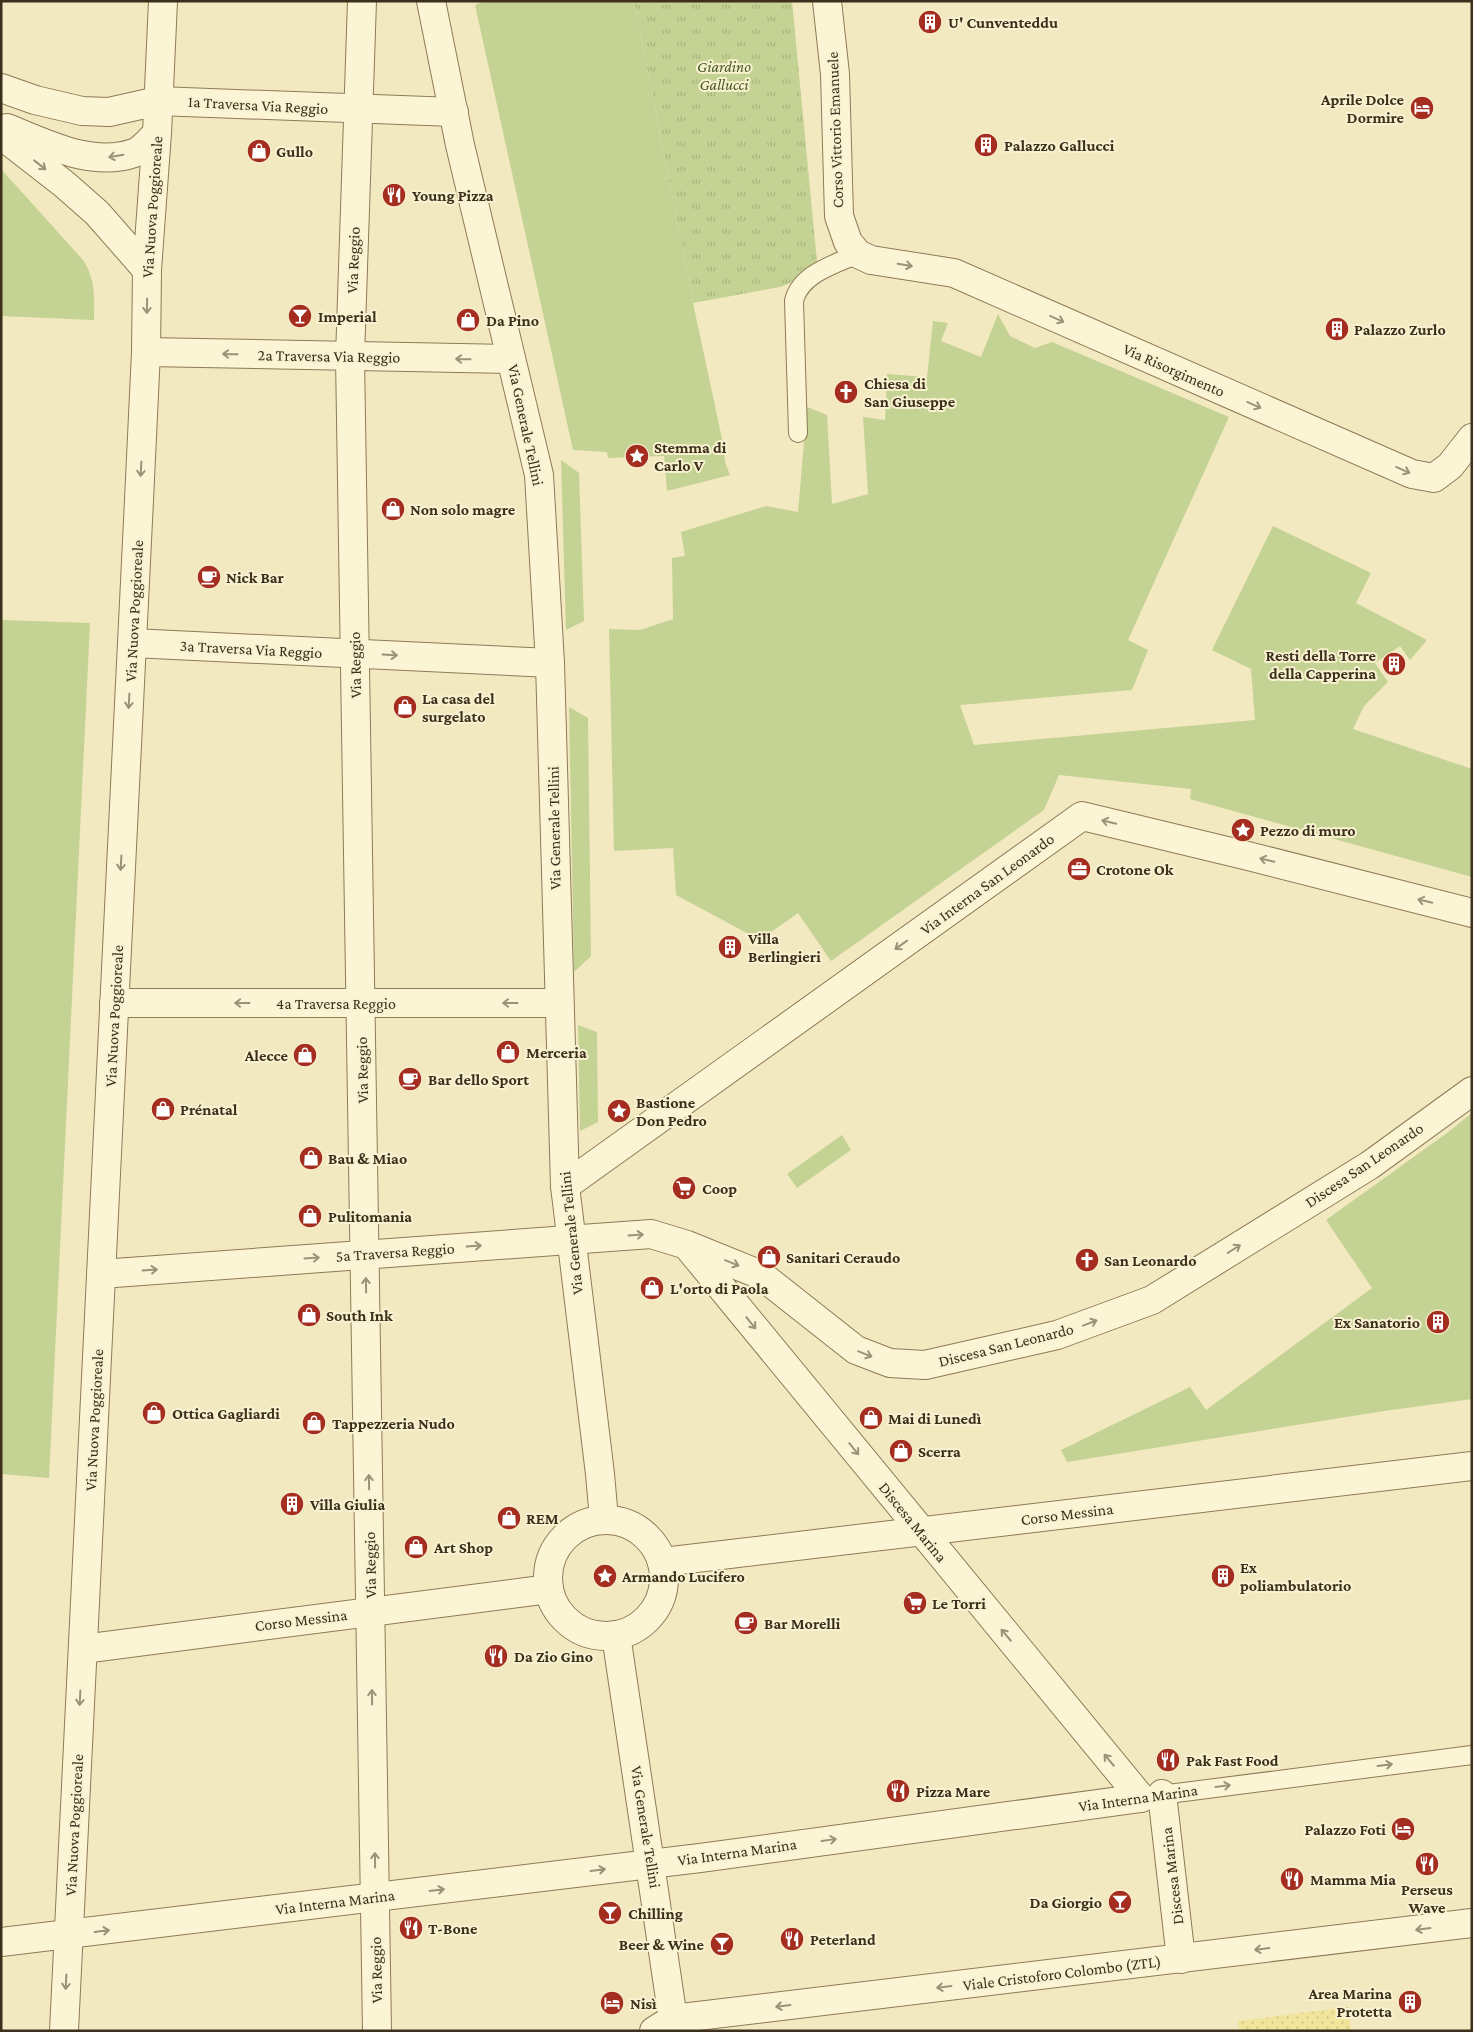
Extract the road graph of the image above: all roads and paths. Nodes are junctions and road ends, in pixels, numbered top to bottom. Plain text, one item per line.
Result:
1 (163, 1) edge
2 (362, 1) edge
3 (431, 1) edge
4 (827, 1) edge
5 (1, 88) edge
6 (158, 100) junction
7 (357, 109) junction
8 (454, 112) junction
9 (1, 126) edge
10 (157, 133) junction
11 (1, 135) edge
12 (858, 254) junction
13 (148, 270) junction
14 (146, 352) junction
15 (350, 357) junction
16 (511, 359) junction
17 (798, 433) dead end
18 (1472, 438) edge
19 (132, 643) junction
20 (355, 654) junction
21 (550, 663) junction
22 (1472, 913) edge
23 (114, 1003) junction
24 (558, 1003) junction
25 (361, 1004) junction
26 (1472, 1091) edge
27 (565, 1186) junction
28 (571, 1239) junction
29 (687, 1245) junction
30 (365, 1254) junction
31 (101, 1274) junction
32 (1472, 1466) edge
33 (604, 1519) junction
34 (920, 1531) junction
35 (663, 1562) junction
36 (549, 1589) junction
37 (370, 1611) junction
38 (616, 1636) junction
39 (83, 1649) junction
40 (1472, 1755) edge
41 (1151, 1796) junction
42 (651, 1864) junction
43 (375, 1897) junction
44 (1472, 1923) edge
45 (69, 1935) junction
46 (1, 1942) edge
47 (1181, 1959) junction
48 (664, 2025) edge
49 (64, 2031) edge
50 (377, 2031) edge

1 - 6 street, Via Nuova Poggioreale
2 - 7 street, Via Reggio
3 - 8 street, Via Generale Tellini
4 - 12 street, Corso Vittorio Emanuele
5 - 6 street, 1a Traversa Via Reggio
6 - 7 street, 1a Traversa Via Reggio
6 - 10 street, Via Nuova Poggioreale
7 - 8 street, 1a Traversa Via Reggio
7 - 15 street, Via Reggio
8 - 16 street, Via Generale Tellini
10 -> 9 street
10 - 13 street, Via Nuova Poggioreale
11 -> 13 street
12 - 17 lane
12 -> 18 street, Via Risorgimento
13 -> 14 street, Via Nuova Poggioreale
15 -> 14 street, 2a Traversa Via Reggio
14 -> 19 street, Via Nuova Poggioreale
16 -> 15 street, 2a Traversa Via Reggio
15 - 20 street, Via Reggio
16 - 21 street, Via Generale Tellini
19 - 20 street, 3a Traversa Via Reggio
19 -> 23 street, Via Nuova Poggioreale
20 -> 21 street, 3a Traversa Via Reggio
20 - 25 street, Via Reggio
21 - 24 street, Via Generale Tellini
22 -> 27 street, Via Interna San Leonardo
25 -> 23 street, 4a Traversa Reggio
23 - 31 street, Via Nuova Poggioreale
24 -> 25 street, 4a Traversa Reggio
24 - 27 street, Via Generale Tellini
25 - 30 street, Via Reggio
29 -> 26 street, Discesa San Leonardo
27 - 28 street, Via Generale Tellini
28 -> 29 street, 5a Traversa Reggio
30 -> 28 street, 5a Traversa Reggio
28 - 33 street, Via Generale Tellini
29 -> 34 street, Discesa Marina
31 -> 30 street, 5a Traversa Reggio
37 -> 30 street, Via Reggio
31 - 39 street, Via Nuova Poggioreale
32 - 34 street, Corso Messina
33 - 35 street
33 - 36 street
34 - 35 street, Corso Messina
41 -> 34 street, Discesa Marina
35 - 38 street
36 - 37 street, Corso Messina
36 - 38 street
37 - 39 street, Corso Messina
43 -> 37 street, Via Reggio
38 - 42 street, Via Generale Tellini
39 -> 45 street, Via Nuova Poggioreale
41 -> 40 lane, Via Interna Marina
42 -> 41 street, Via Interna Marina
41 - 47 street, Discesa Marina
43 -> 42 street, Via Interna Marina
42 - 48 street, Via Generale Tellini
45 -> 43 street, Via Interna Marina
43 - 50 street, Via Reggio
44 -> 47 street, Viale Cristoforo Colombo (ZTL)
45 - 46 street, Via Interna Marina
45 -> 49 street, Via Nuova Poggioreale
47 -> 48 street, Viale Cristoforo Colombo (ZTL)

